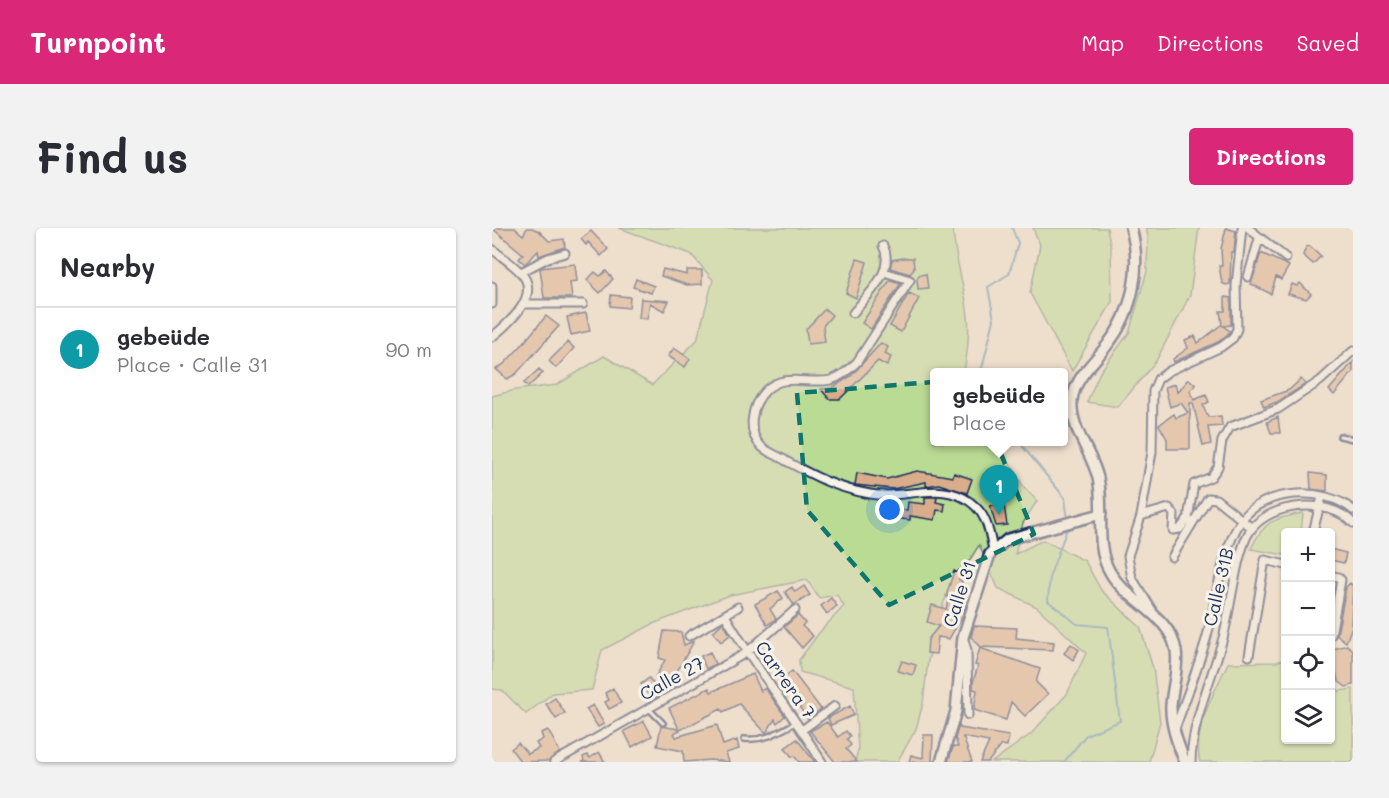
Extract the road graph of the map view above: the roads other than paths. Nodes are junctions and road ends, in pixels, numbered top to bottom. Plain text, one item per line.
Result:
1 (1131, 228) edge
2 (1242, 228) edge
3 (1248, 228) edge
4 (1259, 239) junction
5 (883, 246) dead end
6 (492, 249) edge
7 (565, 253) dead end
8 (1286, 258) dead end
9 (521, 272) junction
10 (884, 272) junction
11 (1248, 277) dead end
12 (492, 286) edge
13 (492, 304) edge
14 (524, 304) junction
15 (583, 304) dead end
16 (854, 313) dead end
17 (492, 338) edge
18 (1353, 351) edge
19 (1340, 436) dead end
20 (1353, 439) edge
21 (1322, 497) junction
22 (1320, 508) junction
23 (1353, 510) edge
24 (1097, 515) junction
25 (1141, 516) junction
26 (1242, 520) junction
27 (1353, 523) edge
28 (1252, 528) junction
29 (1314, 528) edge
30 (993, 551) junction
31 (1172, 557) dead end
32 (1281, 564) edge
33 (1335, 577) edge
34 (738, 607) dead end
35 (795, 610) dead end
36 (1335, 613) edge
37 (725, 615) junction
38 (1156, 617) junction
39 (689, 636) dead end
40 (963, 637) junction
41 (746, 653) junction
42 (1249, 656) dead end
43 (834, 706) dead end
44 (650, 710) junction
45 (968, 715) dead end
46 (797, 722) junction
47 (663, 723) dead end
48 (802, 730) junction
49 (1174, 732) junction
50 (744, 739) dead end
51 (554, 762) edge
52 (822, 762) edge
53 (941, 762) edge
54 (1185, 762) edge
55 (1191, 762) edge

1 - 24 main road
2 - 25 street
3 - 4 street
4 - 8 street
4 - 11 street
5 - 10 street
6 - 9 street
7 - 9 street
9 - 14 street
10 - 16 street
10 - 30 street
12 - 13 street
14 - 15 street
14 - 17 street
18 - 25 street
19 - 20 lane
21 - 22 street
21 - 23 street, Calle 31B
21 - 26 street, Calle 31B
22 - 27 street, Calle 31B
22 - 28 street, Calle 31B
22 - 29 street
24 - 30 main road, Calle 31
24 - 38 main road
25 - 38 street
26 - 28 street
26 - 31 street
26 - 49 street, Calle 31B
28 - 55 street, Calle 31B
30 - 40 main road, Calle 31
32 - 42 street
33 - 36 street
34 - 37 street
35 - 41 street, Calle 27
37 - 39 street
37 - 41 street, Carrera 7
38 - 49 main road
40 - 45 street
40 - 53 main road, Calle 31
41 - 44 street, Calle 27
41 - 46 street, Carrera 7
43 - 48 street
44 - 47 lane
44 - 51 street, Calle 27
46 - 48 street, Carrera 7
46 - 50 lane
48 - 52 street, Carrera 7
49 - 54 main road

